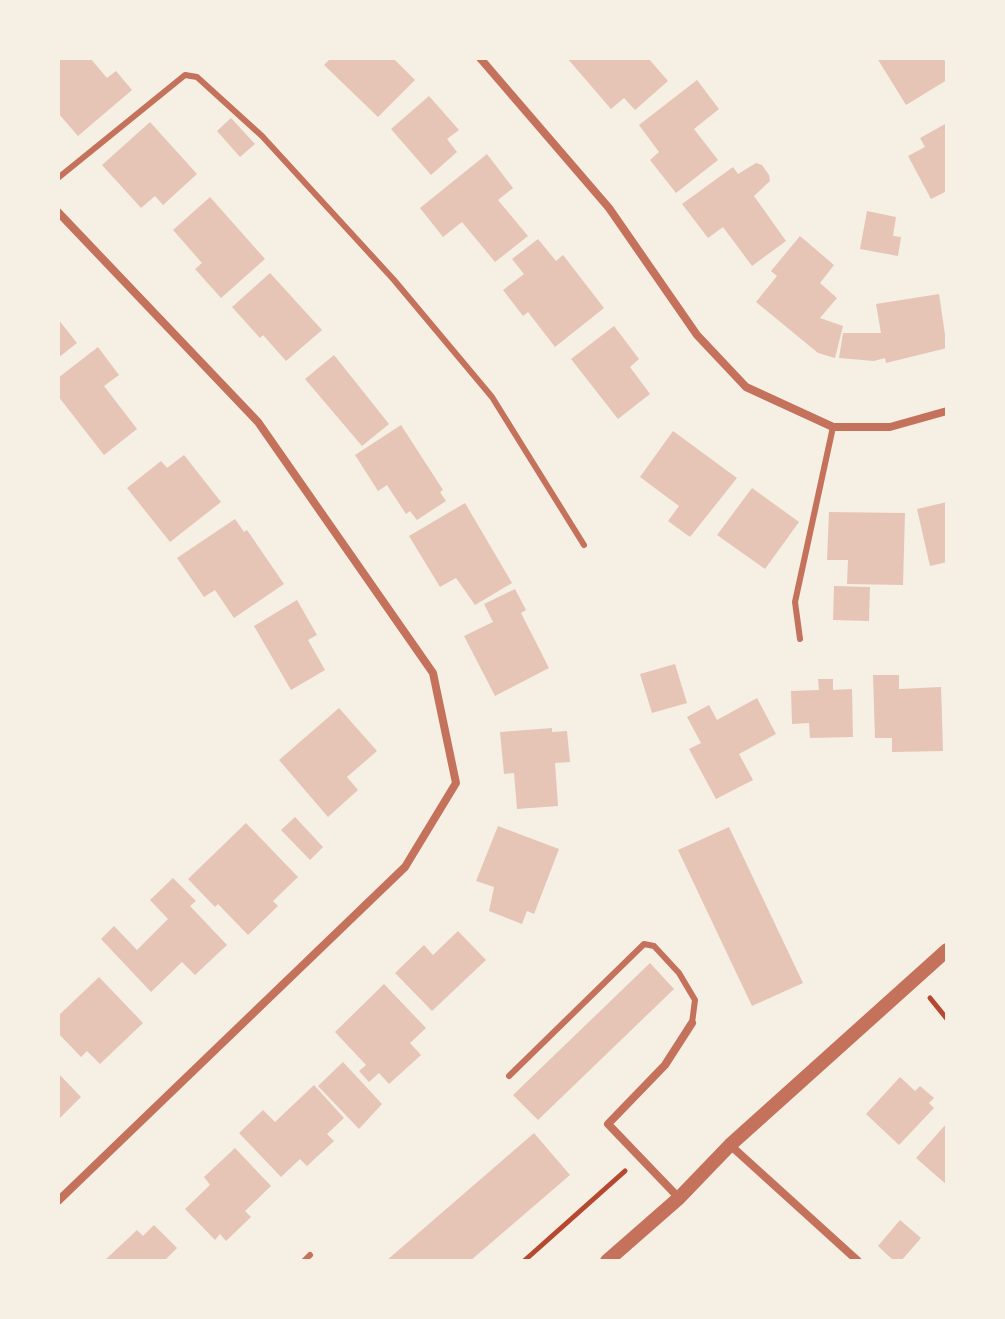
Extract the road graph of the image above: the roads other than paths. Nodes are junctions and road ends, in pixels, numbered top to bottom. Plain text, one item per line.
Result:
1 (480, 58) edge
2 (58, 178) edge
3 (58, 212) edge
4 (947, 411) edge
5 (833, 427) junction
6 (584, 545) dead end
7 (800, 639) dead end
8 (947, 950) edge
9 (692, 1023) joint
10 (509, 1076) dead end
11 (730, 1145) junction
12 (679, 1198) junction
13 (58, 1201) edge
14 (310, 1255) dead end
15 (304, 1261) edge
16 (607, 1261) edge
17 (858, 1261) edge

1 - 5 street
2 - 6 lane
3 - 13 street
4 - 5 street
5 - 7 lane
8 - 11 street
9 - 10 lane
9 - 12 street
11 - 12 street
11 - 17 street
12 - 16 street
14 - 15 lane

